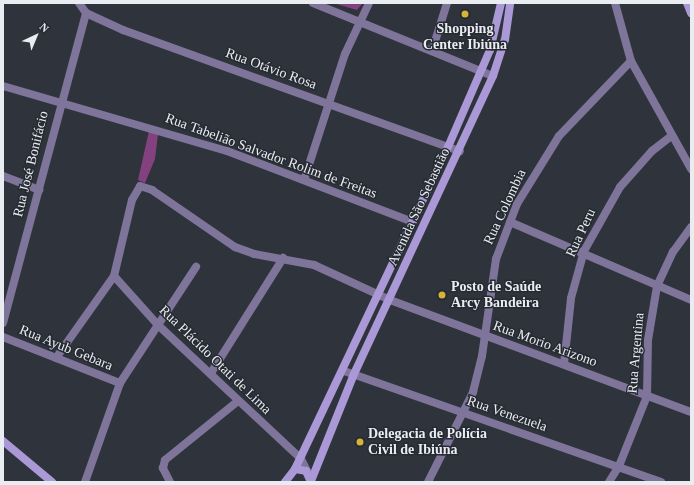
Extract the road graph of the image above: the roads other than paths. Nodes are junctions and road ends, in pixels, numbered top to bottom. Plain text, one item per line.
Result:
1 (79, 3) edge
2 (313, 3) edge
3 (370, 3) edge
4 (447, 3) edge
5 (501, 3) edge
6 (510, 3) edge
7 (615, 3) edge
8 (687, 3) edge
9 (86, 13) junction
10 (691, 13) edge
11 (359, 20) junction
12 (494, 36) junction
13 (505, 40) junction
14 (432, 51) junction
15 (630, 61) junction
16 (480, 72) junction
17 (493, 76) junction
18 (3, 86) edge
19 (60, 100) junction
20 (330, 104) junction
21 (670, 137) junction
22 (448, 147) junction
23 (460, 151) junction
24 (691, 169) edge
25 (3, 176) edge
26 (304, 180) junction
27 (39, 190) junction
28 (428, 190) junction
29 (439, 194) junction
30 (413, 222) junction
31 (510, 222) junction
32 (691, 227) edge
33 (584, 251) junction
34 (283, 258) junction
35 (196, 267) dead end
36 (114, 276) junction
37 (657, 286) junction
38 (379, 295) junction
39 (390, 300) junction
40 (691, 300) edge
41 (3, 323) edge
42 (158, 325) junction
43 (485, 336) junction
44 (3, 337) edge
45 (56, 358) junction
46 (564, 364) junction
47 (344, 371) junction
48 (211, 373) junction
49 (354, 374) junction
50 (120, 383) junction
51 (647, 396) junction
52 (238, 401) junction
53 (691, 412) edge
54 (324, 413) junction
55 (465, 413) junction
56 (335, 417) junction
57 (3, 441) edge
58 (302, 459) junction
59 (619, 466) junction
60 (295, 469) junction
61 (310, 479) edge
62 (284, 481) edge
63 (52, 482) edge
64 (85, 482) edge
65 (170, 482) edge
66 (428, 482) edge
67 (609, 482) edge
68 (661, 482) edge

1 - 9 street, Rua Otávio Rosa
2 - 11 street
3 - 11 street
4 - 14 street
5 - 12 main road, Avenida São Sebastião
6 - 13 main road, Avenida São Sebastião
7 - 15 street
8 - 10 main road
9 - 19 street, Rua José Bonifácio
9 - 20 street, Rua Otávio Rosa
11 - 14 street
11 - 20 street
12 - 13 main road
12 - 16 main road, Avenida São Sebastião
13 - 17 main road, Avenida São Sebastião
14 - 16 street
15 - 21 street
15 - 31 street, Rua Colombia
16 - 17 street
16 - 22 main road, Avenida São Sebastião
17 - 23 main road, Avenida São Sebastião
18 - 19 street, Rua Tabelião Salvador Rolim de Freitas
19 - 26 street, Rua Tabelião Salvador Rolim de Freitas
19 - 27 street, Rua José Bonifácio
20 - 22 street, Rua Otávio Rosa
20 - 26 street
21 - 24 street
21 - 33 street, Rua Peru
22 - 23 street, Rua Otávio Rosa
22 - 28 main road, Avenida São Sebastião
23 - 29 main road, Avenida São Sebastião
25 - 27 street
26 - 30 street, Rua Tabelião Salvador Rolim de Freitas
27 - 41 street, Rua José Bonifácio
28 - 29 main road
28 - 30 main road, Avenida São Sebastião
29 - 39 main road, Avenida São Sebastião
30 - 38 main road, Avenida São Sebastião
31 - 33 street
31 - 43 street, Rua Colombia
32 - 37 street, Rua Argentina
33 - 37 street
33 - 46 street, Rua Peru
34 - 36 street, Rua Morio Arizono
34 - 38 street, Rua Morio Arizono
34 - 48 street
35 - 42 street
36 - 42 street, Rua Plácido Otati de Lima
36 - 45 street
37 - 40 street
37 - 51 street, Rua Argentina
38 - 39 street, Rua Morio Arizono
38 - 47 main road, Avenida São Sebastião
39 - 43 street, Rua Morio Arizono
39 - 49 main road, Avenida São Sebastião
42 - 48 street, Rua Plácido Otati de Lima
42 - 50 street
43 - 46 street, Rua Morio Arizono
43 - 55 street, Rua Colombia
44 - 45 street, Rua Ayub Gebara
45 - 50 street, Rua Ayub Gebara
46 - 51 street, Rua Morio Arizono
47 - 49 street, Rua Venezuela
47 - 54 main road, Avenida São Sebastião
48 - 52 street, Rua Plácido Otati de Lima
49 - 55 street, Rua Venezuela
49 - 56 main road, Avenida São Sebastião
50 - 64 street
51 - 53 street, Rua Morio Arizono
51 - 59 street, Rua Argentina
52 - 58 street, Rua Plácido Otati de Lima
52 - 65 street
54 - 56 main road
54 - 58 main road, Avenida São Sebastião
55 - 59 street, Rua Venezuela
55 - 66 street, Rua Colombia
56 - 61 main road, Avenida São Sebastião
57 - 63 main road
58 - 60 main road, Avenida São Sebastião
58 - 61 street
59 - 67 street, Rua Argentina
59 - 68 street, Rua Venezuela
60 - 61 main road
60 - 62 main road, Avenida São Sebastião

